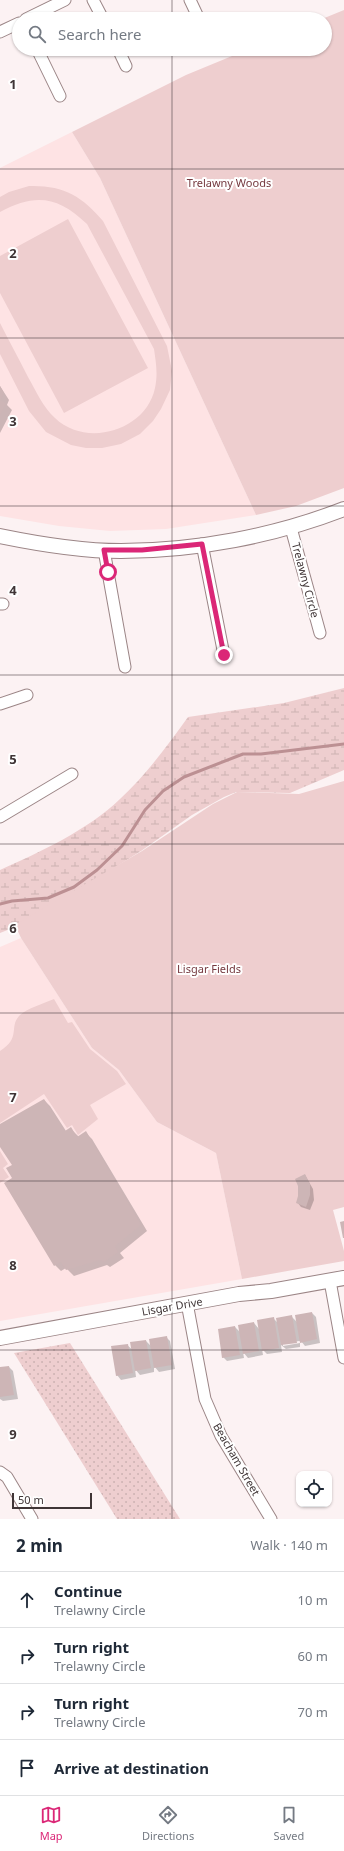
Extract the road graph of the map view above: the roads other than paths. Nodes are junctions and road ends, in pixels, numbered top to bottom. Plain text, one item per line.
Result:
1 (65, 0) edge
2 (93, 0) edge
3 (190, 0) edge
4 (53, 3) edge
5 (38, 12) edge
6 (99, 12) edge
7 (196, 12) edge
8 (12, 26) edge
9 (0, 32) edge
10 (40, 56) edge
11 (121, 56) edge
12 (126, 66) dead end
13 (60, 96) dead end
14 (344, 509) edge
15 (291, 528) junction
16 (0, 536) edge
17 (202, 544) junction
18 (104, 550) junction
19 (320, 633) dead end
20 (224, 655) dead end
21 (125, 667) dead end
22 (27, 695) dead end
23 (0, 704) edge
24 (72, 774) dead end
25 (0, 817) edge
26 (344, 1278) edge
27 (330, 1281) junction
28 (187, 1303) junction
29 (0, 1338) edge
30 (344, 1358) edge
31 (0, 1472) edge
32 (32, 1519) edge
33 (272, 1519) edge

1 - 4 street
2 - 6 street
3 - 7 street
4 - 5 street
8 - 9 street
10 - 13 street
11 - 12 street
14 - 15 street, Trelawny Circle
15 - 17 street, Trelawny Circle
15 - 19 street, Trelawny Circle
16 - 18 street, Trelawny Circle
17 - 18 street, Trelawny Circle
17 - 20 street
18 - 21 street
22 - 23 street
24 - 25 street
26 - 27 street, Lisgar Drive
27 - 28 street, Lisgar Drive
27 - 30 street
28 - 29 street, Lisgar Drive
28 - 33 street, Beacham Street
31 - 32 street

